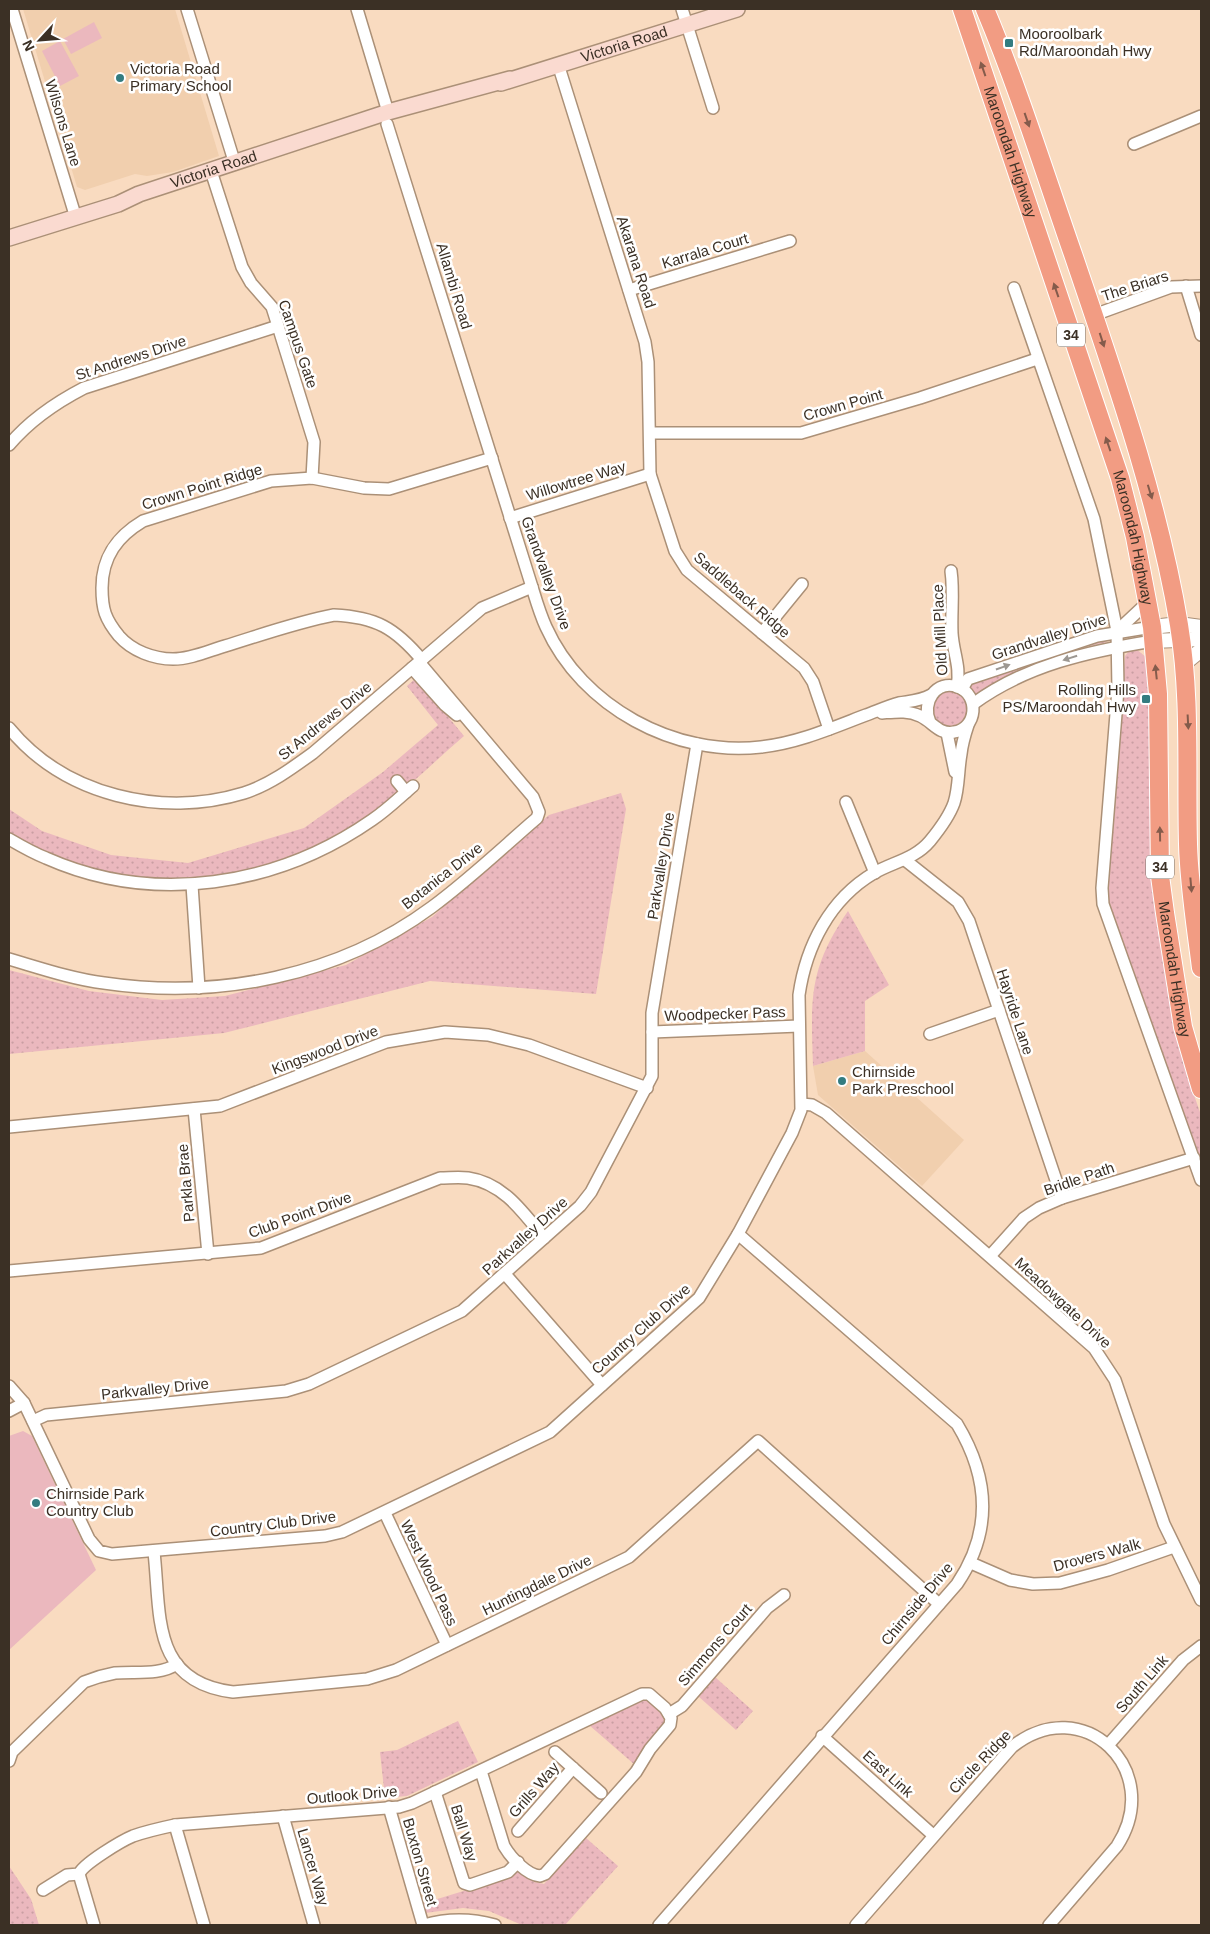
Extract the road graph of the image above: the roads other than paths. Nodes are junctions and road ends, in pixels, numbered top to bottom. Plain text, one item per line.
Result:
1 (12, 9) edge
2 (187, 9) edge
3 (356, 9) edge
4 (682, 9) edge
5 (737, 9) edge
6 (986, 9) edge
7 (961, 11) edge
8 (687, 23) junction
9 (558, 64) junction
10 (713, 108) dead end
11 (1201, 116) edge
12 (388, 118) junction
13 (1134, 144) dead end
14 (235, 164) junction
15 (211, 170) junction
16 (75, 214) junction
17 (9, 230) edge
18 (9, 238) edge
19 (790, 241) dead end
20 (1186, 286) junction
21 (1201, 286) edge
22 (1014, 288) dead end
23 (630, 290) junction
24 (1094, 315) junction
25 (278, 326) junction
26 (1201, 335) edge
27 (1037, 359) junction
28 (650, 433) junction
29 (9, 445) edge
30 (492, 458) junction
31 (650, 474) junction
32 (312, 478) junction
33 (510, 518) junction
34 (951, 571) dead end
35 (802, 584) dead end
36 (532, 587) junction
37 (1149, 601) junction
38 (1201, 627) edge
39 (1117, 631) junction
40 (1180, 632) junction
41 (762, 633) junction
42 (1153, 634) junction
43 (1201, 639) edge
44 (1118, 646) junction
45 (1201, 650) edge
46 (418, 663) junction
47 (1184, 664) junction
48 (959, 688) junction
49 (931, 695) junction
50 (973, 704) junction
51 (870, 714) junction
52 (930, 722) junction
53 (968, 725) junction
54 (9, 728) edge
55 (829, 729) junction
56 (947, 733) junction
57 (697, 744) junction
58 (398, 782) dead end
59 (957, 783) junction
60 (846, 802) dead end
61 (9, 839) edge
62 (906, 860) junction
63 (875, 873) junction
64 (192, 885) junction
65 (9, 959) edge
66 (1201, 968) edge
67 (199, 988) junction
68 (998, 1010) junction
69 (799, 1026) junction
70 (652, 1032) junction
71 (930, 1034) dead end
72 (647, 1088) junction
73 (1201, 1089) edge
74 (802, 1104) junction
75 (194, 1109) junction
76 (9, 1127) edge
77 (1194, 1158) junction
78 (1201, 1180) edge
79 (1062, 1198) junction
80 (738, 1234) junction
81 (544, 1238) junction
82 (208, 1254) junction
83 (990, 1256) junction
84 (9, 1271) edge
85 (505, 1274) junction
86 (602, 1384) junction
87 (9, 1386) edge
88 (24, 1402) junction
89 (9, 1411) edge
90 (33, 1421) junction
91 (385, 1513) junction
92 (1174, 1547) junction
93 (154, 1552) junction
94 (971, 1563) junction
95 (1197, 1583) edge
96 (784, 1595) dead end
97 (1201, 1600) edge
98 (939, 1604) junction
99 (447, 1645) junction
100 (1201, 1646) edge
101 (177, 1664) junction
102 (669, 1714) junction
103 (822, 1736) junction
104 (1109, 1744) junction
105 (555, 1752) dead end
106 (9, 1761) edge
107 (573, 1768) junction
108 (481, 1771) junction
109 (435, 1792) junction
110 (601, 1793) dead end
111 (389, 1807) junction
112 (283, 1816) junction
113 (175, 1825) junction
114 (518, 1831) dead end
115 (933, 1835) junction
116 (518, 1862) junction
117 (79, 1874) junction
118 (43, 1890) dead end
119 (94, 1925) edge
120 (204, 1925) edge
121 (314, 1925) edge
122 (423, 1925) edge
123 (495, 1925) edge
124 (659, 1925) edge
125 (856, 1925) edge
126 (1050, 1925) edge

1 - 16 street, Wilsons Lane
2 - 14 street
3 - 12 street, Allambi Road
4 - 8 street
5 - 8 main road, Victoria Road
6 -> 24 highway, Maroondah Highway / 34
37 -> 7 highway, Maroondah Highway / 34
8 - 9 main road, Victoria Road
8 - 10 street
9 - 12 main road, Victoria Road
9 - 23 street, Akarana Road
11 - 13 street
12 - 14 main road, Victoria Road
12 - 30 street, Allambi Road
14 - 15 main road, Victoria Road
15 - 16 main road, Victoria Road
15 - 25 street, Campus Gate
16 - 17 main road, Victoria Road
16 - 18 main road, Victoria Road
19 - 23 street, Karrala Court
20 - 21 street, The Briars
20 - 24 street, The Briars
20 - 26 street, The Briars
22 - 27 street
23 - 28 street, Akarana Road
24 -> 40 highway, Maroondah Highway / 34
25 - 29 street, St Andrews Drive
25 - 32 street, Campus Gate
27 - 28 street, Crown Point
27 - 39 street
28 - 31 street, Akarana Road
30 - 32 street, Crown Point Ridge
30 - 33 street, Grandvalley Drive
31 - 33 street, Willowtree Way
31 - 41 street, Saddleback Ridge
32 - 46 street, Crown Point Ridge
33 - 36 street, Grandvalley Drive
34 - 48 street, Old Mill Place
35 - 41 street
36 - 46 street, St Andrews Drive
36 - 57 street, Grandvalley Drive
37 - 39 street
37 - 42 highway, Maroondah Highway / 34
38 - 40 street
39 - 42 street, Grandvalley Drive
39 - 44 street
48 -> 39 street, Grandvalley Drive
40 - 42 street
40 - 43 street
40 - 47 highway, Maroondah Highway / 34
41 - 55 street, Saddleback Ridge
42 - 44 street, Grandvalley Drive
73 -> 42 highway, Maroondah Highway / 34
44 -> 50 street, Grandvalley Drive
44 - 77 street
45 - 47 street
46 - 54 street, St Andrews Drive
46 - 67 street, Botanica Drive
47 -> 66 highway, Maroondah Highway / 34
48 - 49 street
48 - 50 street
49 - 51 street, Grandvalley Drive
49 - 52 street
50 - 53 street
51 - 52 street, Grandvalley Drive
51 - 55 street, Grandvalley Drive
52 - 56 street
53 - 56 street
53 - 59 street, Country Club Drive
55 - 57 street, Grandvalley Drive
56 - 59 street, Country Club Drive
57 - 70 street, Parkvalley Drive
58 - 64 street
59 - 62 street, Country Club Drive
60 - 63 street
61 - 64 street
62 - 63 street, Country Club Drive
62 - 68 street, Hayride Lane
63 - 69 street, Country Club Drive
64 - 67 street
65 - 67 street, Botanica Drive
68 - 71 street
68 - 79 street, Hayride Lane
69 - 70 street, Woodpecker Pass
69 - 74 street, Country Club Drive
70 - 72 street, Parkvalley Drive
72 - 75 street, Kingswood Drive
72 - 81 street, Parkvalley Drive
74 - 80 street, Country Club Drive
74 - 83 street, Meadowgate Drive
75 - 76 street, Kingswood Drive
75 - 82 street, Parkla Brae
77 - 78 street
77 - 79 street, Bridle Path
79 - 83 street, Bridle Path
80 - 86 street, Country Club Drive
80 - 94 street, Chirnside Drive
81 - 82 street, Club Point Drive
81 - 85 street, Parkvalley Drive
82 - 84 street, Club Point Drive
83 - 92 street, Meadowgate Drive
85 - 86 street
85 - 90 street, Parkvalley Drive
86 - 91 street, Country Club Drive
87 - 88 street
88 - 89 street
88 - 90 street
90 - 93 street, Country Club Drive
91 - 93 street, Country Club Drive
91 - 99 street, West Wood Pass
92 - 94 street, Drovers Walk
92 - 95 street, Meadowgate Drive
93 - 101 street, Huntingdale Drive
94 - 98 street, Chirnside Drive
95 - 97 street, Meadowgate Drive
96 - 102 street, Simmons Court
98 - 99 street, Huntingdale Drive
98 - 103 street, Chirnside Drive
99 - 101 street, Huntingdale Drive
100 - 104 street, South Link
101 - 106 street
102 - 108 street, Outlook Drive
102 - 116 street
103 - 115 street, East Link
103 - 124 street, Chirnside Drive
104 - 115 street, Circle Ridge
104 - 126 street
105 - 107 street
107 - 110 street
107 - 114 street, Grills Way
108 - 109 street, Outlook Drive
108 - 116 street
109 - 111 street, Outlook Drive
109 - 116 street, Ball Way
111 - 112 street, Outlook Drive
111 - 122 street, Buxton Street
112 - 113 street, Outlook Drive
112 - 121 street, Lancer Way
113 - 117 street, Outlook Drive
113 - 120 street
115 - 125 street, Circle Ridge
117 - 118 street, Outlook Drive
117 - 119 street
122 - 123 street

